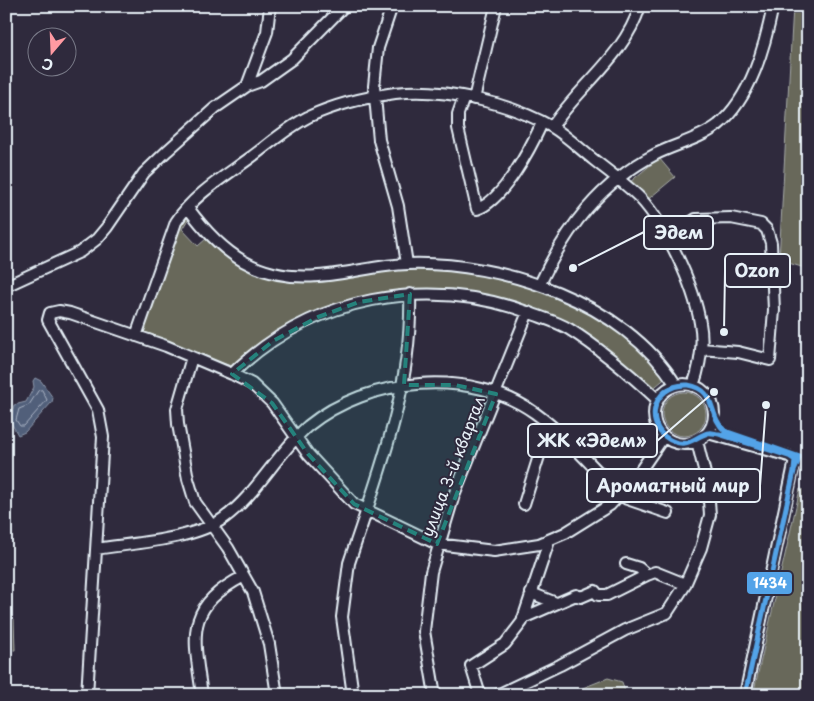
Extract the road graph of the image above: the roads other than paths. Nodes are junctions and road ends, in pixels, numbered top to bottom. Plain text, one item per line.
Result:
1 (270, 6) edge
2 (344, 6) edge
3 (392, 6) edge
4 (496, 6) edge
5 (640, 6) edge
6 (770, 7) edge
7 (247, 86) junction
8 (375, 97) junction
9 (469, 98) junction
10 (542, 123) junction
11 (552, 127) junction
12 (617, 179) junction
13 (188, 208) junction
14 (666, 238) junction
15 (408, 264) junction
16 (540, 284) junction
17 (6, 286) edge
18 (410, 294) junction
19 (528, 312) junction
20 (136, 336) junction
21 (701, 349) junction
22 (192, 357) junction
23 (232, 374) junction
24 (404, 385) junction
25 (676, 385) junction
26 (693, 386) junction
27 (496, 394) junction
28 (658, 400) junction
29 (713, 416) junction
30 (549, 424) junction
31 (708, 432) junction
32 (664, 436) junction
33 (295, 438) junction
34 (697, 441) junction
35 (794, 471) junction
36 (620, 494) junction
37 (524, 504) dead end
38 (366, 511) junction
39 (668, 513) dead end
40 (212, 525) junction
41 (549, 541) junction
42 (437, 544) junction
43 (96, 548) junction
44 (626, 564) dead end
45 (647, 575) junction
46 (244, 576) junction
47 (680, 582) dead end
48 (532, 593) junction
49 (556, 603) junction
50 (523, 618) junction
51 (87, 695) edge
52 (202, 695) edge
53 (277, 695) edge
54 (353, 695) edge
55 (435, 695) edge
56 (480, 695) edge
57 (498, 695) edge
58 (745, 695) edge

1 - 7 street
2 - 7 street
3 - 8 street
4 - 9 street
5 - 11 street
6 - 12 street
7 - 17 street
8 - 9 street
8 - 13 street
8 - 15 street
9 - 10 street
9 - 10 street
10 - 11 street
11 - 12 street
12 - 14 street
12 - 16 street
13 - 15 street
13 - 20 street
14 - 21 street
14 - 21 street
15 - 16 street
16 - 25 street
18 - 19 street
18 - 23 street
18 - 24 street
19 - 27 street, улица 3-й квартал
19 - 28 street
20 - 22 street
20 - 43 street
21 - 26 street
22 - 23 street
22 - 40 street
23 - 33 street
24 - 27 street
24 - 33 street
24 - 38 street
25 - 26 street
25 - 28 street
26 - 29 street
27 - 30 street
27 - 42 street, улица 3-й квартал
28 - 32 street
29 - 31 street
29 - 35 street
30 - 36 street
30 - 37 street
31 - 34 street
31 - 35 street
32 - 34 street
32 - 36 street
33 - 38 street
33 - 40 street
34 - 57 street
35 - 58 street
36 - 39 street
36 - 41 street
38 - 42 street
38 - 54 street
40 - 43 street
40 - 46 street
41 - 42 street
41 - 48 street
42 - 55 street, улица 3-й квартал
43 - 51 street
44 - 45 street
45 - 47 street
45 - 49 street
46 - 52 street
46 - 53 street
48 - 49 street
48 - 50 street
49 - 50 street
50 - 56 street

